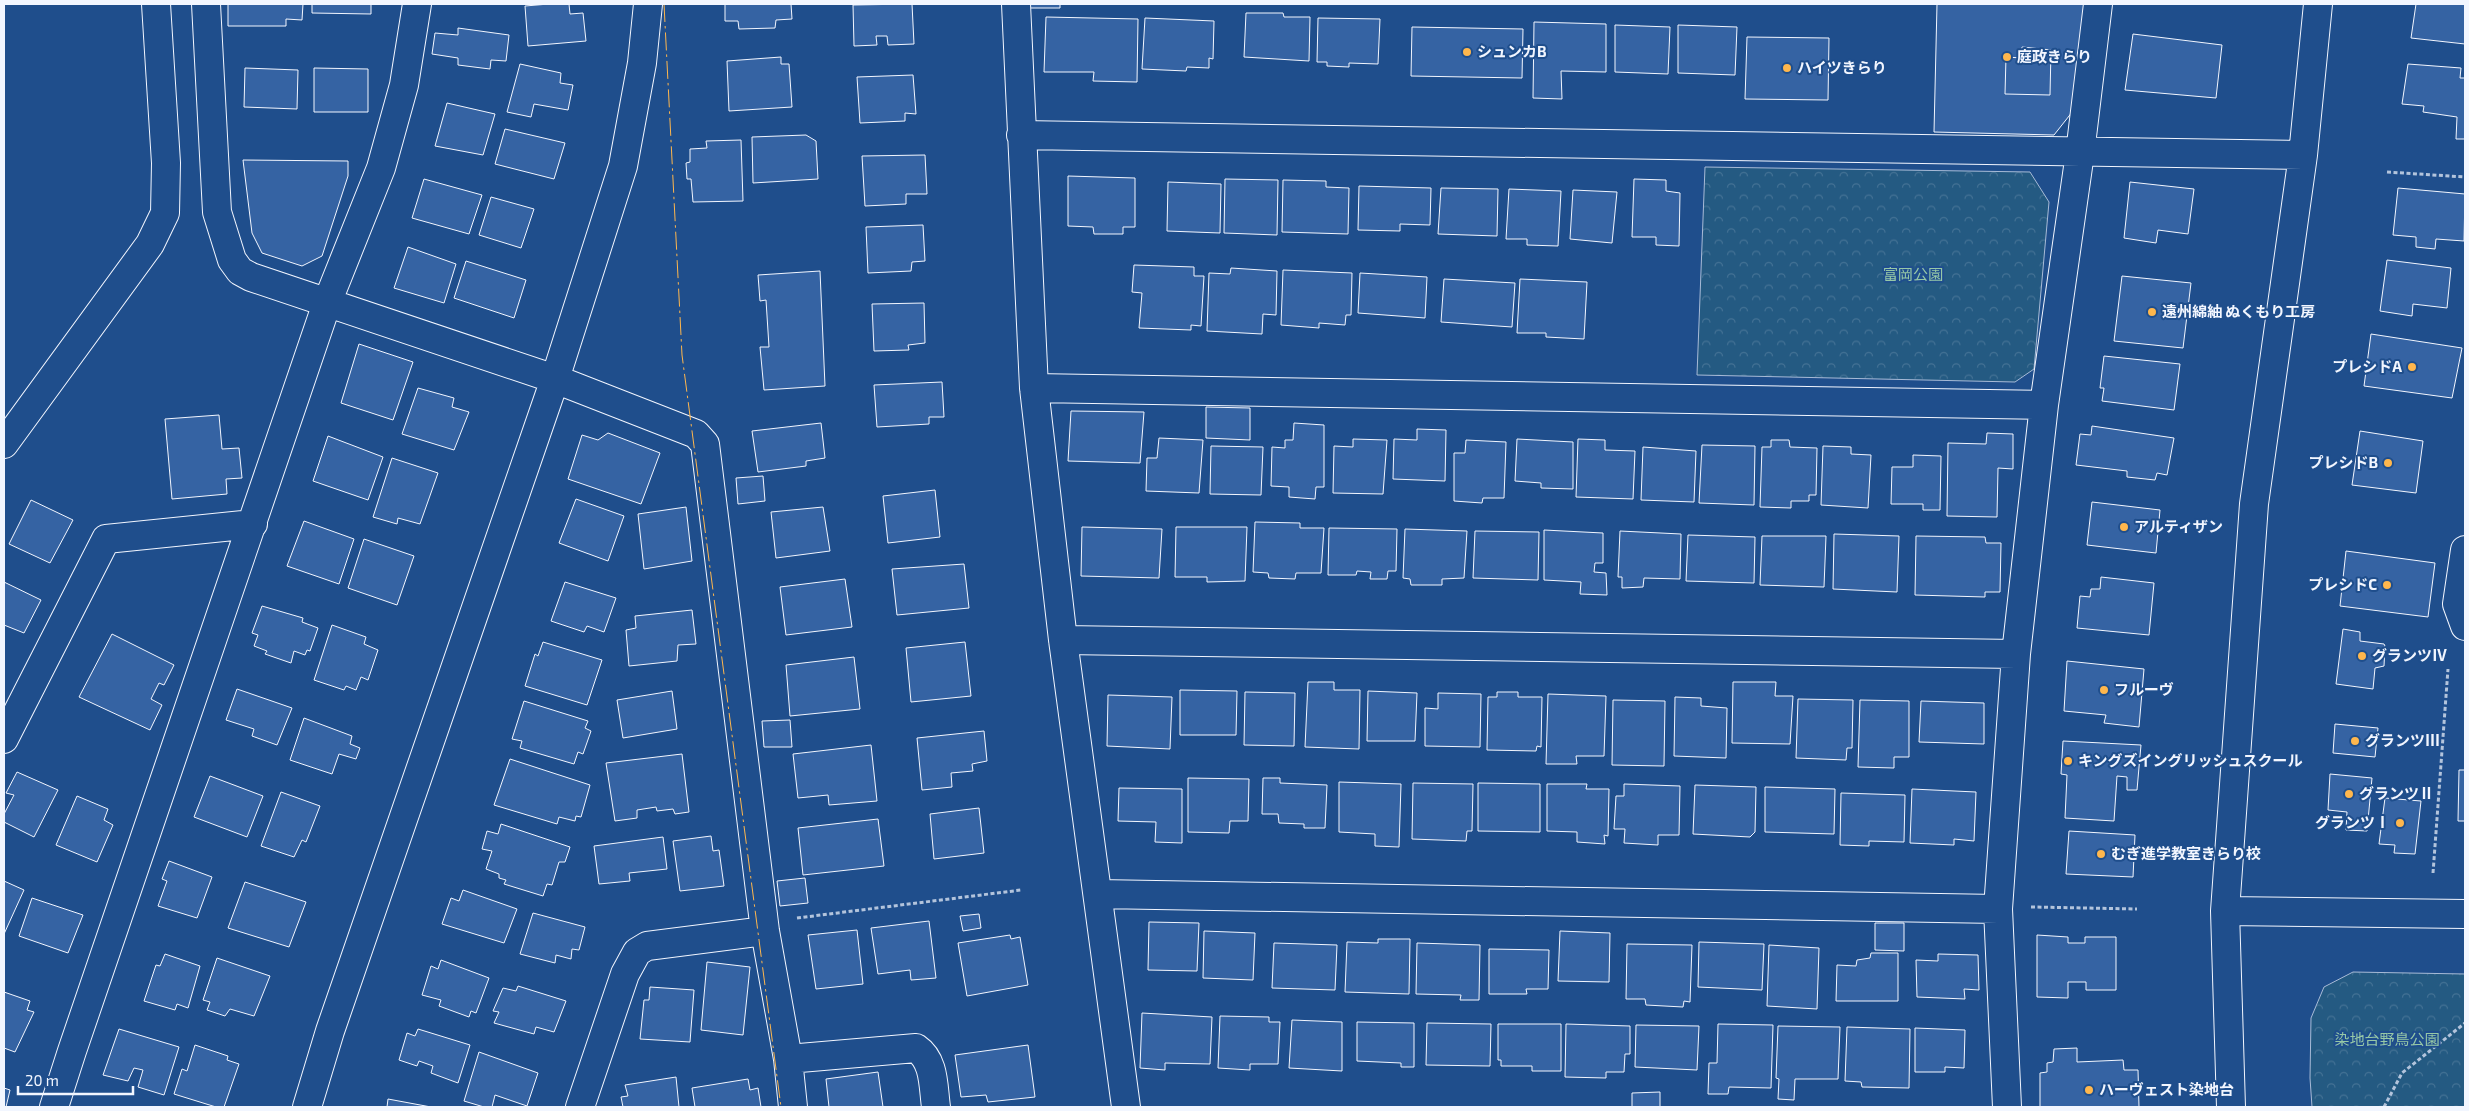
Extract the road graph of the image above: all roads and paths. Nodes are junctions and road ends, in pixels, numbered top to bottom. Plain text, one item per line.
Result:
1 (156, 4) edge
2 (206, 4) edge
3 (417, 4) edge
4 (648, 4) edge
5 (1016, 4) edge
6 (2098, 4) edge
7 (2318, 4) edge
8 (1022, 134) junction
9 (2080, 153) junction
10 (2303, 155) junction
11 (2387, 172) dead end
12 (2465, 178) edge
13 (327, 304) junction
14 (554, 379) junction
15 (1034, 388) junction
16 (2044, 405) junction
17 (4, 444) edge
18 (253, 524) junction
19 (2465, 550) edge
20 (2465, 626) edge
21 (1063, 640) junction
22 (2016, 654) junction
23 (2448, 669) dead end
24 (4, 739) edge
25 (2433, 874) dead end
26 (1021, 890) dead end
27 (1098, 894) junction
28 (2028, 907) dead end
29 (1998, 909) junction
30 (2137, 909) dead end
31 (2225, 911) junction
32 (2465, 914) edge
33 (815, 916) dead end
34 (765, 931) junction
35 (2465, 1023) edge
36 (788, 1059) junction
37 (54, 1107) edge
38 (307, 1107) edge
39 (580, 1107) edge
40 (793, 1107) edge
41 (936, 1107) edge
42 (1126, 1107) edge
43 (2007, 1107) edge
44 (2231, 1107) edge
45 (2384, 1107) edge

1 - 17 street
2 - 13 street
3 - 13 street
4 - 14 street
5 - 8 street
6 - 9 street
7 - 10 street
8 - 9 street
8 - 15 street
9 - 10 street
9 - 16 street
10 - 31 street
11 - 12 path
13 - 14 street
13 - 18 street
14 - 34 street
14 - 38 street
15 - 16 street
15 - 21 street
16 - 22 street
18 - 24 street
18 - 37 street
19 - 20 street
21 - 22 street
21 - 27 street
22 - 29 street
23 - 25 path
26 - 33 path
27 - 29 street
27 - 42 street
28 - 30 path
29 - 43 street
31 - 32 street
31 - 44 street
34 - 36 street
34 - 39 street
35 - 45 path
36 - 40 street
36 - 41 street

